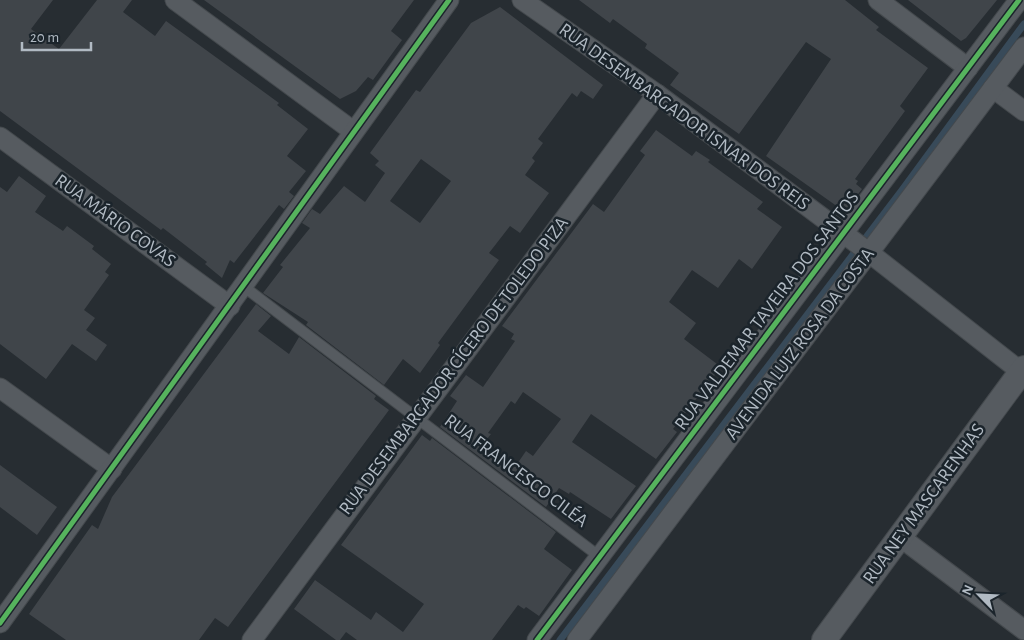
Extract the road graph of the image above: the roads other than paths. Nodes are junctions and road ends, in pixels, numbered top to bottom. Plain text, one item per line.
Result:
1 (175, 0) edge
2 (449, 0) edge
3 (522, 0) edge
4 (878, 0) edge
5 (1019, 0) edge
6 (1024, 47) edge
7 (968, 68) junction
8 (993, 88) junction
9 (657, 94) junction
10 (1024, 111) edge
11 (353, 130) junction
12 (0, 136) edge
13 (858, 245) junction
14 (243, 286) junction
15 (230, 306) junction
16 (1023, 371) edge
17 (0, 388) edge
18 (416, 416) junction
19 (112, 468) junction
20 (900, 537) junction
21 (600, 556) junction
22 (0, 623) edge
23 (1024, 630) edge
24 (252, 640) edge
25 (538, 640) edge
26 (577, 640) edge
27 (824, 640) edge

1 - 11 street
2 - 11 street
3 - 9 street, RUA DESEMBARGADOR ISNAR DOS REIS
4 - 7 street
5 - 7 street, RUA VALDEMAR TAVEIRA DOS SANTOS
6 - 8 street, AVENIDA LUIZ ROSA DA COSTA
7 - 13 street, RUA VALDEMAR TAVEIRA DOS SANTOS
8 - 10 street
8 - 13 street, AVENIDA LUIZ ROSA DA COSTA
9 - 13 street, RUA DESEMBARGADOR ISNAR DOS REIS
9 - 18 street, RUA DESEMBARGADOR CÍCERO DE TOLEDO PIZA
11 - 14 street
12 - 15 street, RUA MÁRIO COVAS
13 - 16 street, RUA DESEMBARGADOR ISNAR DOS REIS
13 - 21 street, RUA VALDEMAR TAVEIRA DOS SANTOS
13 - 26 street, AVENIDA LUIZ ROSA DA COSTA
14 - 15 street
14 - 18 lane, RUA FRANCESCO CILÉA
15 - 19 street
16 - 20 street, RUA NEY MASCARENHAS
17 - 19 street
18 - 21 lane, RUA FRANCESCO CILÉA
18 - 24 street, RUA DESEMBARGADOR CÍCERO DE TOLEDO PIZA
19 - 22 street
20 - 23 street
20 - 27 street, RUA NEY MASCARENHAS
21 - 25 street, RUA VALDEMAR TAVEIRA DOS SANTOS

